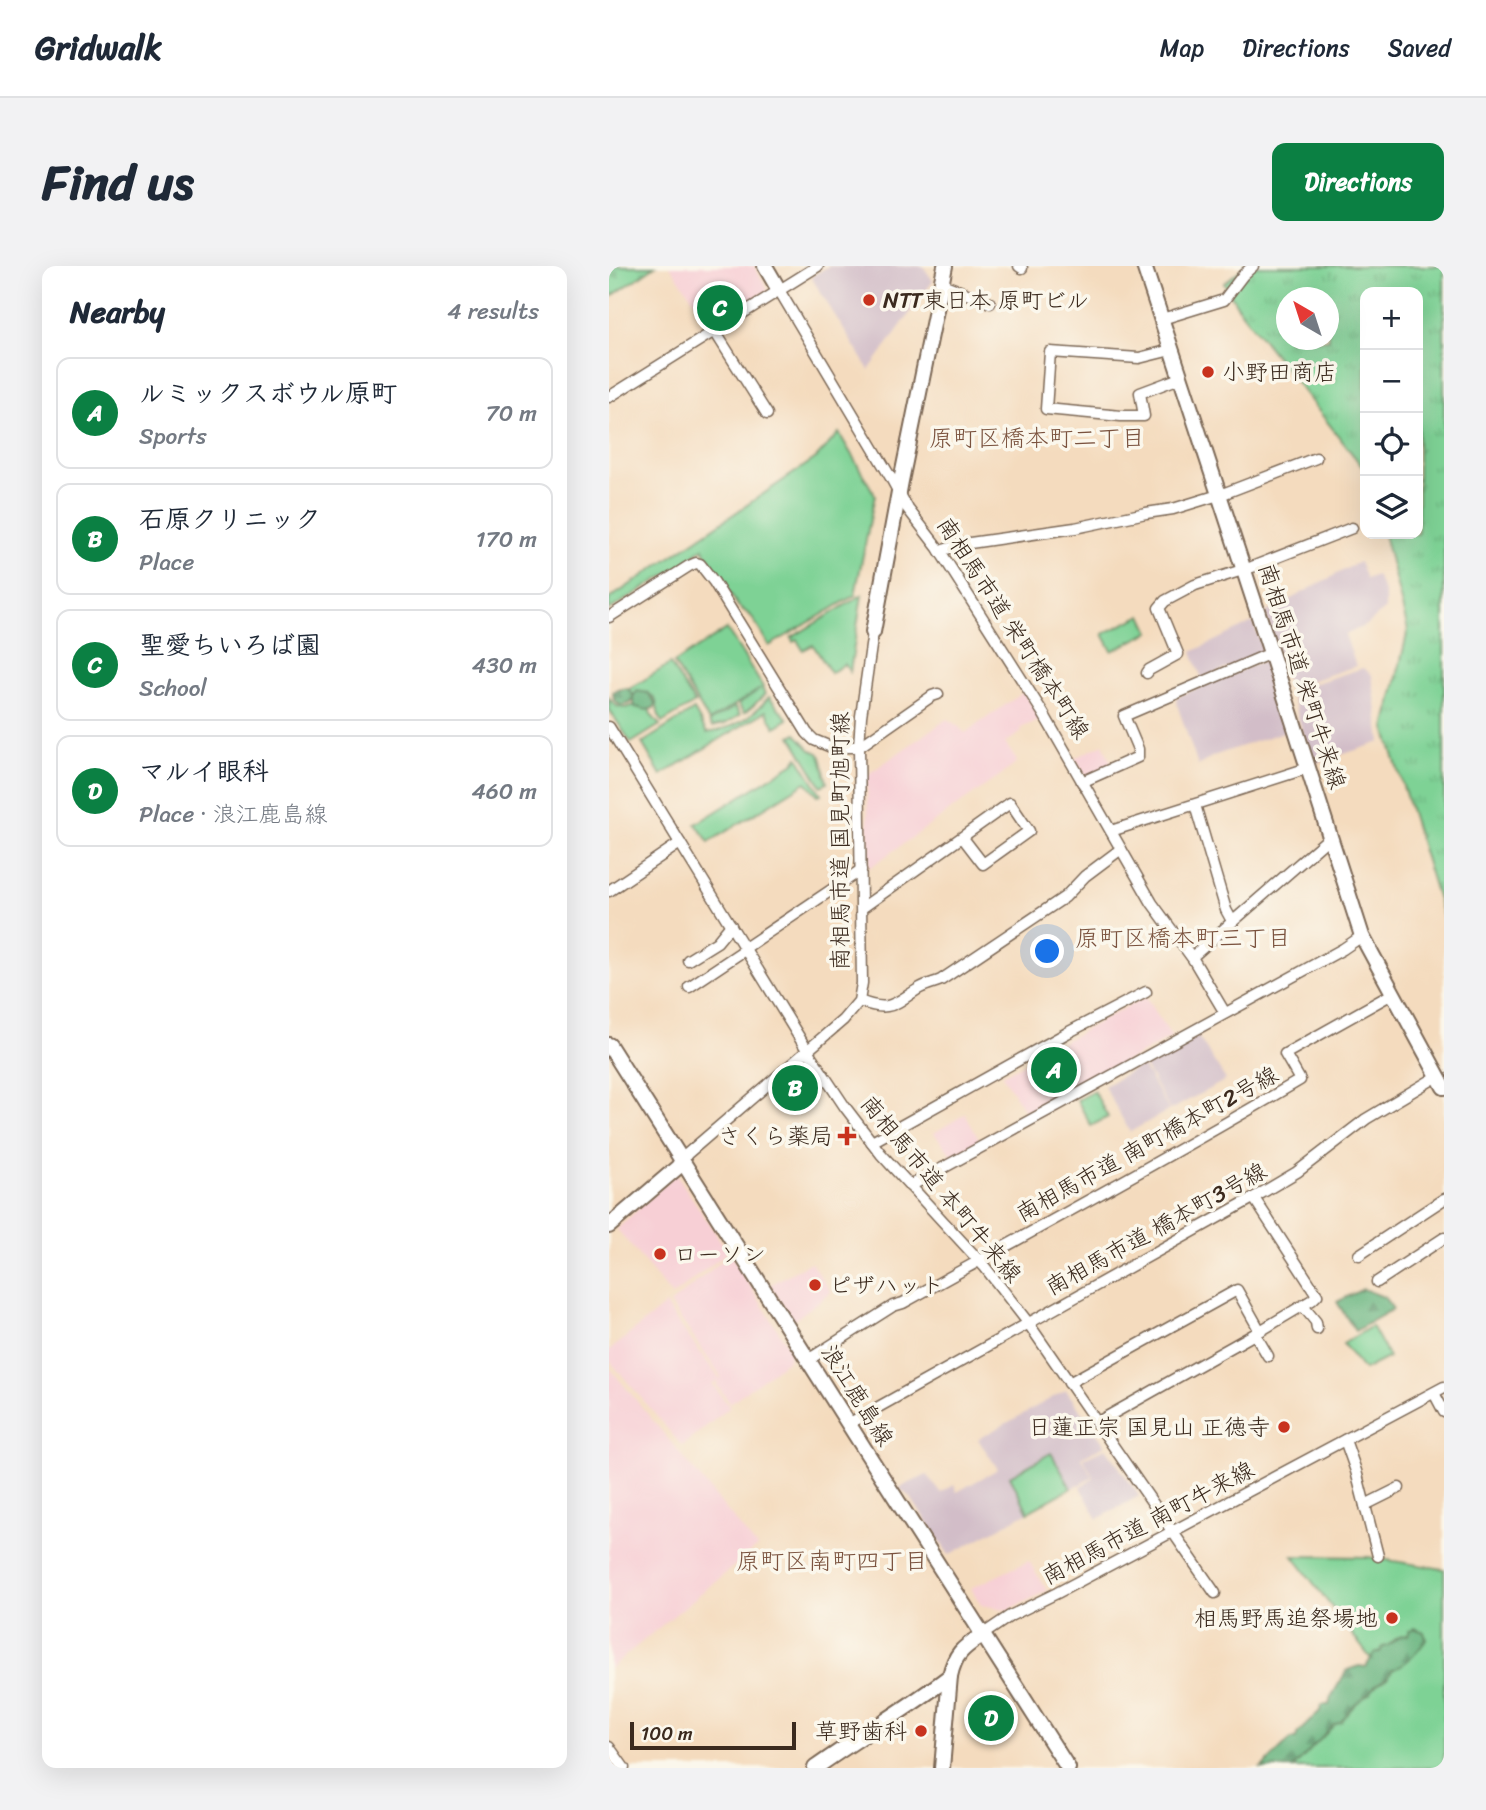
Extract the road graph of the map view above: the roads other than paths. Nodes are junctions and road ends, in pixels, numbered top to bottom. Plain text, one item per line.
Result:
1 (765, 266) edge
2 (818, 266) edge
3 (945, 266) edge
4 (1144, 266) edge
5 (1252, 266) edge
6 (942, 284) junction
7 (779, 290) junction
8 (990, 303) dead end
9 (1161, 319) junction
10 (714, 330) junction
11 (1171, 350) junction
12 (1181, 378) junction
13 (609, 397) edge
14 (767, 414) dead end
15 (1316, 458) dead end
16 (899, 493) junction
17 (1219, 495) junction
18 (1352, 528) dead end
19 (940, 551) junction
20 (1243, 569) junction
21 (609, 617) edge
22 (873, 632) joint
23 (1271, 653) junction
24 (1146, 673) dead end
25 (938, 694) dead end
26 (609, 727) edge
27 (859, 747) junction
28 (1308, 768) junction
29 (1082, 782) junction
30 (1195, 805) junction
31 (1111, 831) junction
32 (963, 838) junction
33 (1330, 838) junction
34 (680, 843) junction
35 (1121, 849) junction
36 (861, 870) junction
37 (609, 891) edge
38 (862, 908) junction
39 (1233, 920) junction
40 (731, 925) junction
41 (1362, 936) junction
42 (745, 948) junction
43 (1192, 957) junction
44 (688, 960) dead end
45 (689, 987) dead end
46 (1146, 992) dead end
47 (1392, 994) junction
48 (859, 1001) junction
49 (1225, 1013) junction
50 (609, 1045) edge
51 (807, 1050) junction
52 (1441, 1082) edge
53 (872, 1142) junction
54 (682, 1161) junction
55 (910, 1186) junction
56 (1254, 1198) junction
57 (1444, 1199) edge
58 (609, 1226) edge
59 (1444, 1238) edge
60 (1359, 1255) dead end
61 (980, 1261) junction
62 (1377, 1282) dead end
63 (1303, 1306) junction
64 (1028, 1323) junction
65 (1317, 1329) dead end
66 (1258, 1333) junction
67 (1268, 1356) dead end
68 (808, 1360) junction
69 (1069, 1383) junction
70 (1444, 1387) edge
71 (1434, 1393) junction
72 (1444, 1412) edge
73 (1096, 1423) junction
74 (848, 1424) junction
75 (1345, 1440) junction
76 (1399, 1488) dead end
77 (1365, 1505) junction
78 (1171, 1532) junction
79 (1378, 1556) dead end
80 (1215, 1593) dead end
81 (982, 1635) junction
82 (950, 1676) junction
83 (609, 1747) edge
84 (624, 1768) edge
85 (815, 1768) edge
86 (942, 1768) edge
87 (1068, 1768) edge

1 - 7 street, 南相馬市道 栄町橋本町線
2 - 7 street
3 - 6 street, 南相馬市道 国見町旭町線
4 - 9 street, 南相馬市道 栄町牛来線
5 - 9 street
6 - 8 street
6 - 16 street, 南相馬市道 国見町旭町線
7 - 10 street
7 - 16 street, 南相馬市道 栄町橋本町線
9 - 11 street, 南相馬市道 栄町牛来線
10 - 13 street
10 - 14 street
11 - 12 street, 南相馬市道 栄町牛来線
11 - 12 street
12 - 17 street, 南相馬市道 栄町牛来線
15 - 17 street
16 - 19 street, 南相馬市道 栄町橋本町線
16 - 22 street, 南相馬市道 国見町旭町線
17 - 19 street
17 - 20 street, 南相馬市道 栄町牛来線
18 - 20 street
19 - 29 street, 南相馬市道 栄町橋本町線
20 - 23 street, 南相馬市道 栄町牛来線
20 - 24 street
21 - 27 street
22 - 27 street, 南相馬市道 国見町旭町線
23 - 28 street, 南相馬市道 栄町牛来線
23 - 29 street
25 - 27 street
26 - 34 street, 南相馬市道 本町牛来線
27 - 36 street, 南相馬市道 国見町旭町線
28 - 30 street
28 - 33 street, 南相馬市道 栄町牛来線
29 - 31 street, 南相馬市道 栄町橋本町線
30 - 31 street
30 - 39 street
31 - 35 street, 南相馬市道 栄町橋本町線
32 - 32 street
32 - 38 street
33 - 39 street
33 - 41 street, 南相馬市道 栄町牛来線
34 - 37 street
34 - 40 street, 南相馬市道 本町牛来線
35 - 43 street, 南相馬市道 栄町橋本町線
35 - 48 street
36 - 38 street, 南相馬市道 国見町旭町線
36 - 42 street
38 - 48 street, 南相馬市道 国見町旭町線
39 - 43 street
40 - 42 street, 南相馬市道 本町牛来線
40 - 44 street
41 - 47 street, 南相馬市道 栄町牛来線
41 - 49 street
42 - 45 street
42 - 51 street, 南相馬市道 本町牛来線
43 - 49 street, 南相馬市道 栄町橋本町線
46 - 53 street
47 - 52 street, 南相馬市道 栄町牛来線
47 - 61 street, 南相馬市道 南町橋本町2号線
48 - 51 street, 南相馬市道 国見町旭町線
49 - 55 street
50 - 54 street, 浪江鹿島線
51 - 53 street, 南相馬市道 本町牛来線
51 - 54 street, 南相馬市道 国見町旭町線
52 - 56 street, 南相馬市道 橋本町3号線
53 - 55 street, 南相馬市道 本町牛来線
54 - 58 street, 南相馬市道 国見町旭町線
54 - 68 street, 浪江鹿島線
55 - 61 street, 南相馬市道 本町牛来線
56 - 63 street
56 - 64 street, 南相馬市道 橋本町3号線
57 - 60 street
59 - 62 street
61 - 64 street, 南相馬市道 本町牛来線
61 - 68 street, 南相馬市道 南町橋本町2号線
63 - 65 street
63 - 66 street
64 - 69 street, 南相馬市道 本町牛来線
64 - 74 street, 南相馬市道 橋本町3号線
66 - 67 street
66 - 69 street
66 - 73 street
68 - 74 street, 浪江鹿島線
69 - 73 street, 南相馬市道 本町牛来線
70 - 71 street, 南相馬市道 南町牛来線
71 - 72 street
71 - 75 street, 南相馬市道 南町牛来線
73 - 78 street, 南相馬市道 本町牛来線
74 - 81 street, 浪江鹿島線
75 - 77 street
75 - 78 street, 南相馬市道 南町牛来線
76 - 77 street
77 - 79 street
78 - 80 street, 南相馬市道 本町牛来線
78 - 81 street, 南相馬市道 南町牛来線
81 - 82 street
81 - 87 street, 浪江鹿島線
82 - 85 street
82 - 86 street
83 - 84 street

